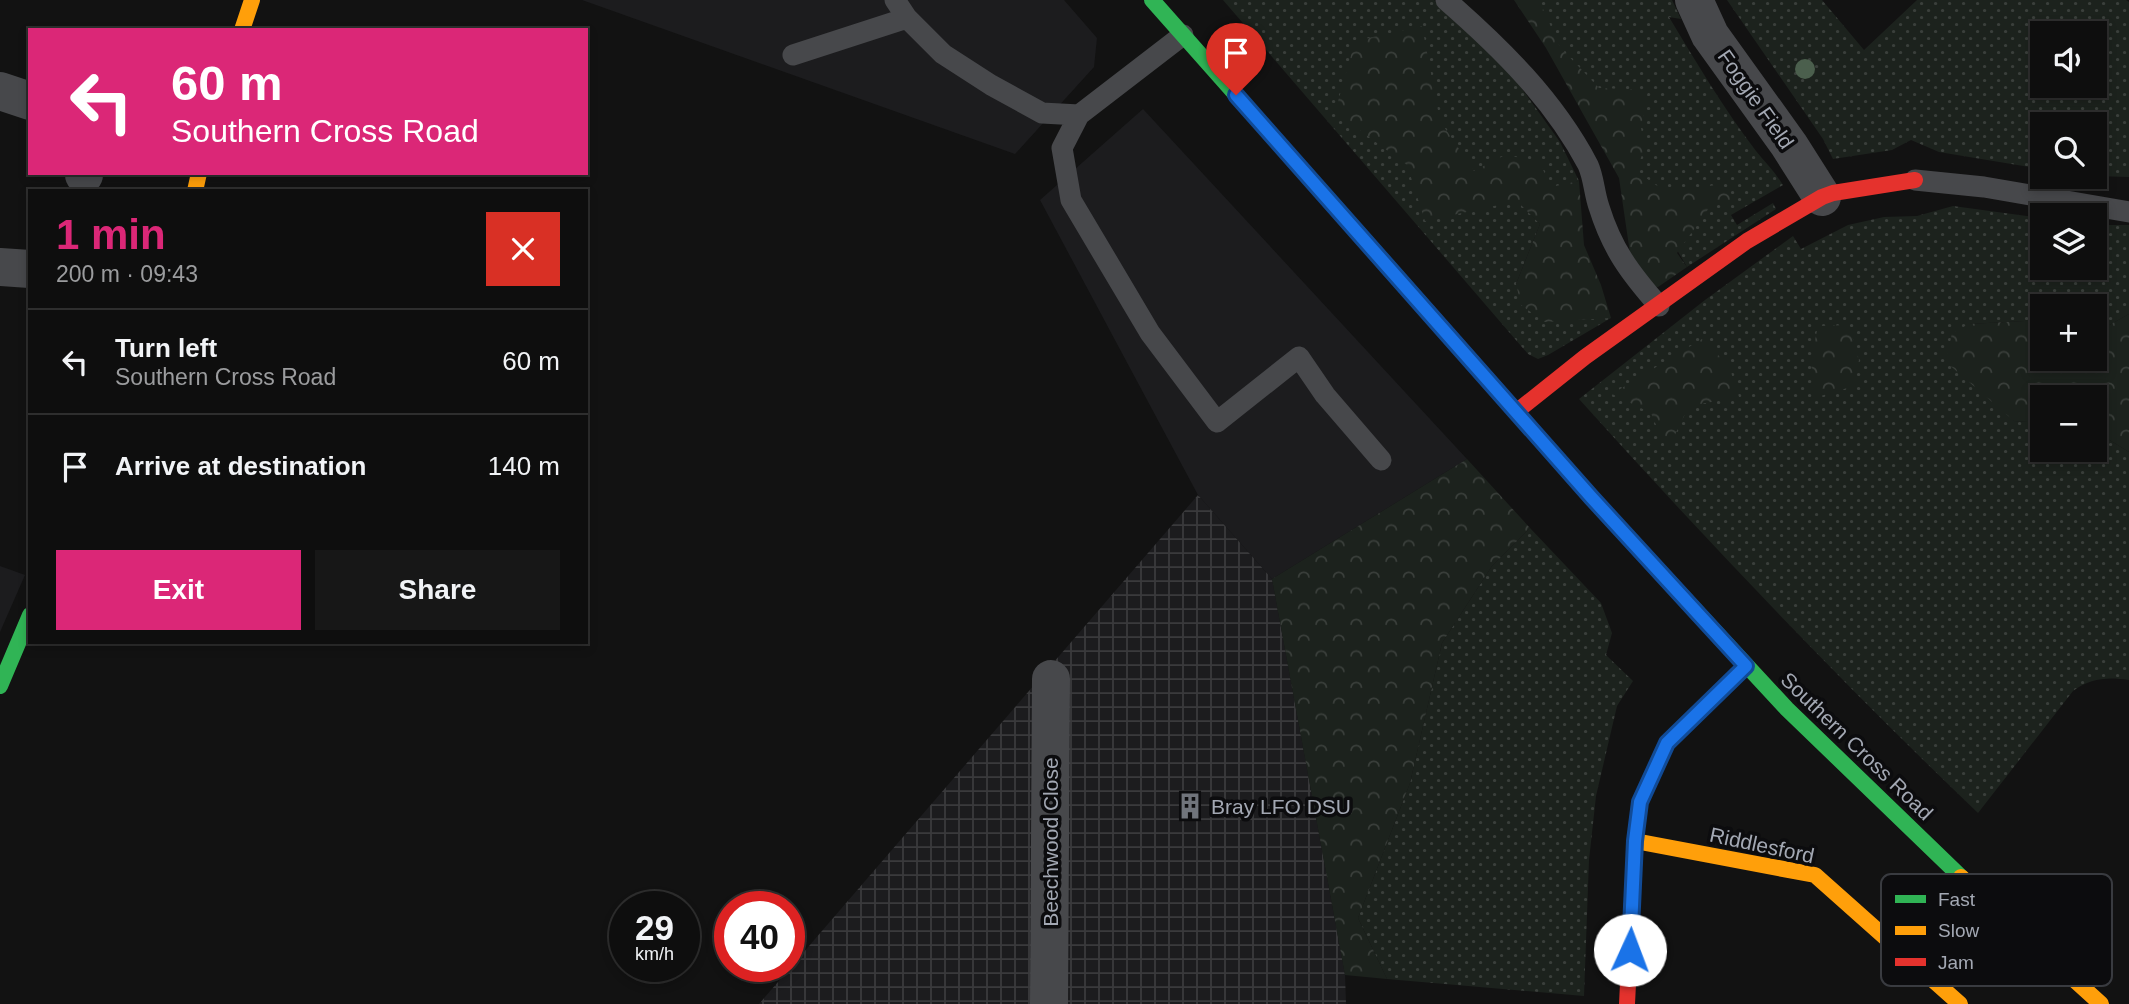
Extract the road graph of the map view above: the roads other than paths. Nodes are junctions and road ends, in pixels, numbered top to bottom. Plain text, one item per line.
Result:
1 (252, 0) edge
2 (895, 0) edge
3 (1152, 0) edge
4 (1446, 0) edge
5 (1694, 0) edge
6 (907, 18) junction
7 (243, 28) edge
8 (1183, 35) junction
9 (793, 55) dead end
10 (0, 91) edge
11 (28, 100) edge
12 (1079, 116) junction
13 (1915, 180) joint
14 (1822, 197) junction
15 (2129, 212) edge
16 (0, 267) edge
17 (28, 269) edge
18 (1659, 306) junction
19 (1516, 412) junction
20 (1381, 460) dead end
21 (28, 620) edge
22 (1746, 666) junction
23 (1051, 680) dead end
24 (0, 686) edge
25 (1635, 841) junction
26 (1960, 874) edge
27 (1881, 933) edge
28 (1940, 986) edge
29 (2081, 986) edge
30 (1049, 1004) edge
31 (1628, 1004) edge
32 (1960, 1004) edge
33 (2101, 1004) edge

1 - 7 main road
2 - 6 lane
3 - 8 main road, Southern Cross Road
4 - 18 lane
5 - 14 street, Foggie Field
6 - 9 lane
6 - 12 lane
8 - 12 lane
8 - 19 main road, Southern Cross Road
10 - 11 street
12 - 20 lane
13 - 14 main road
13 - 15 lane
14 - 18 main road
16 - 17 street
18 - 19 main road
19 - 22 main road, Southern Cross Road
21 - 24 main road
22 - 25 main road
22 - 26 main road, Southern Cross Road
23 - 30 street, Beechwood Close
25 - 27 main road, Riddlesford
25 - 31 main road
28 - 32 main road, Riddlesford
29 - 33 main road, Southern Cross Road

